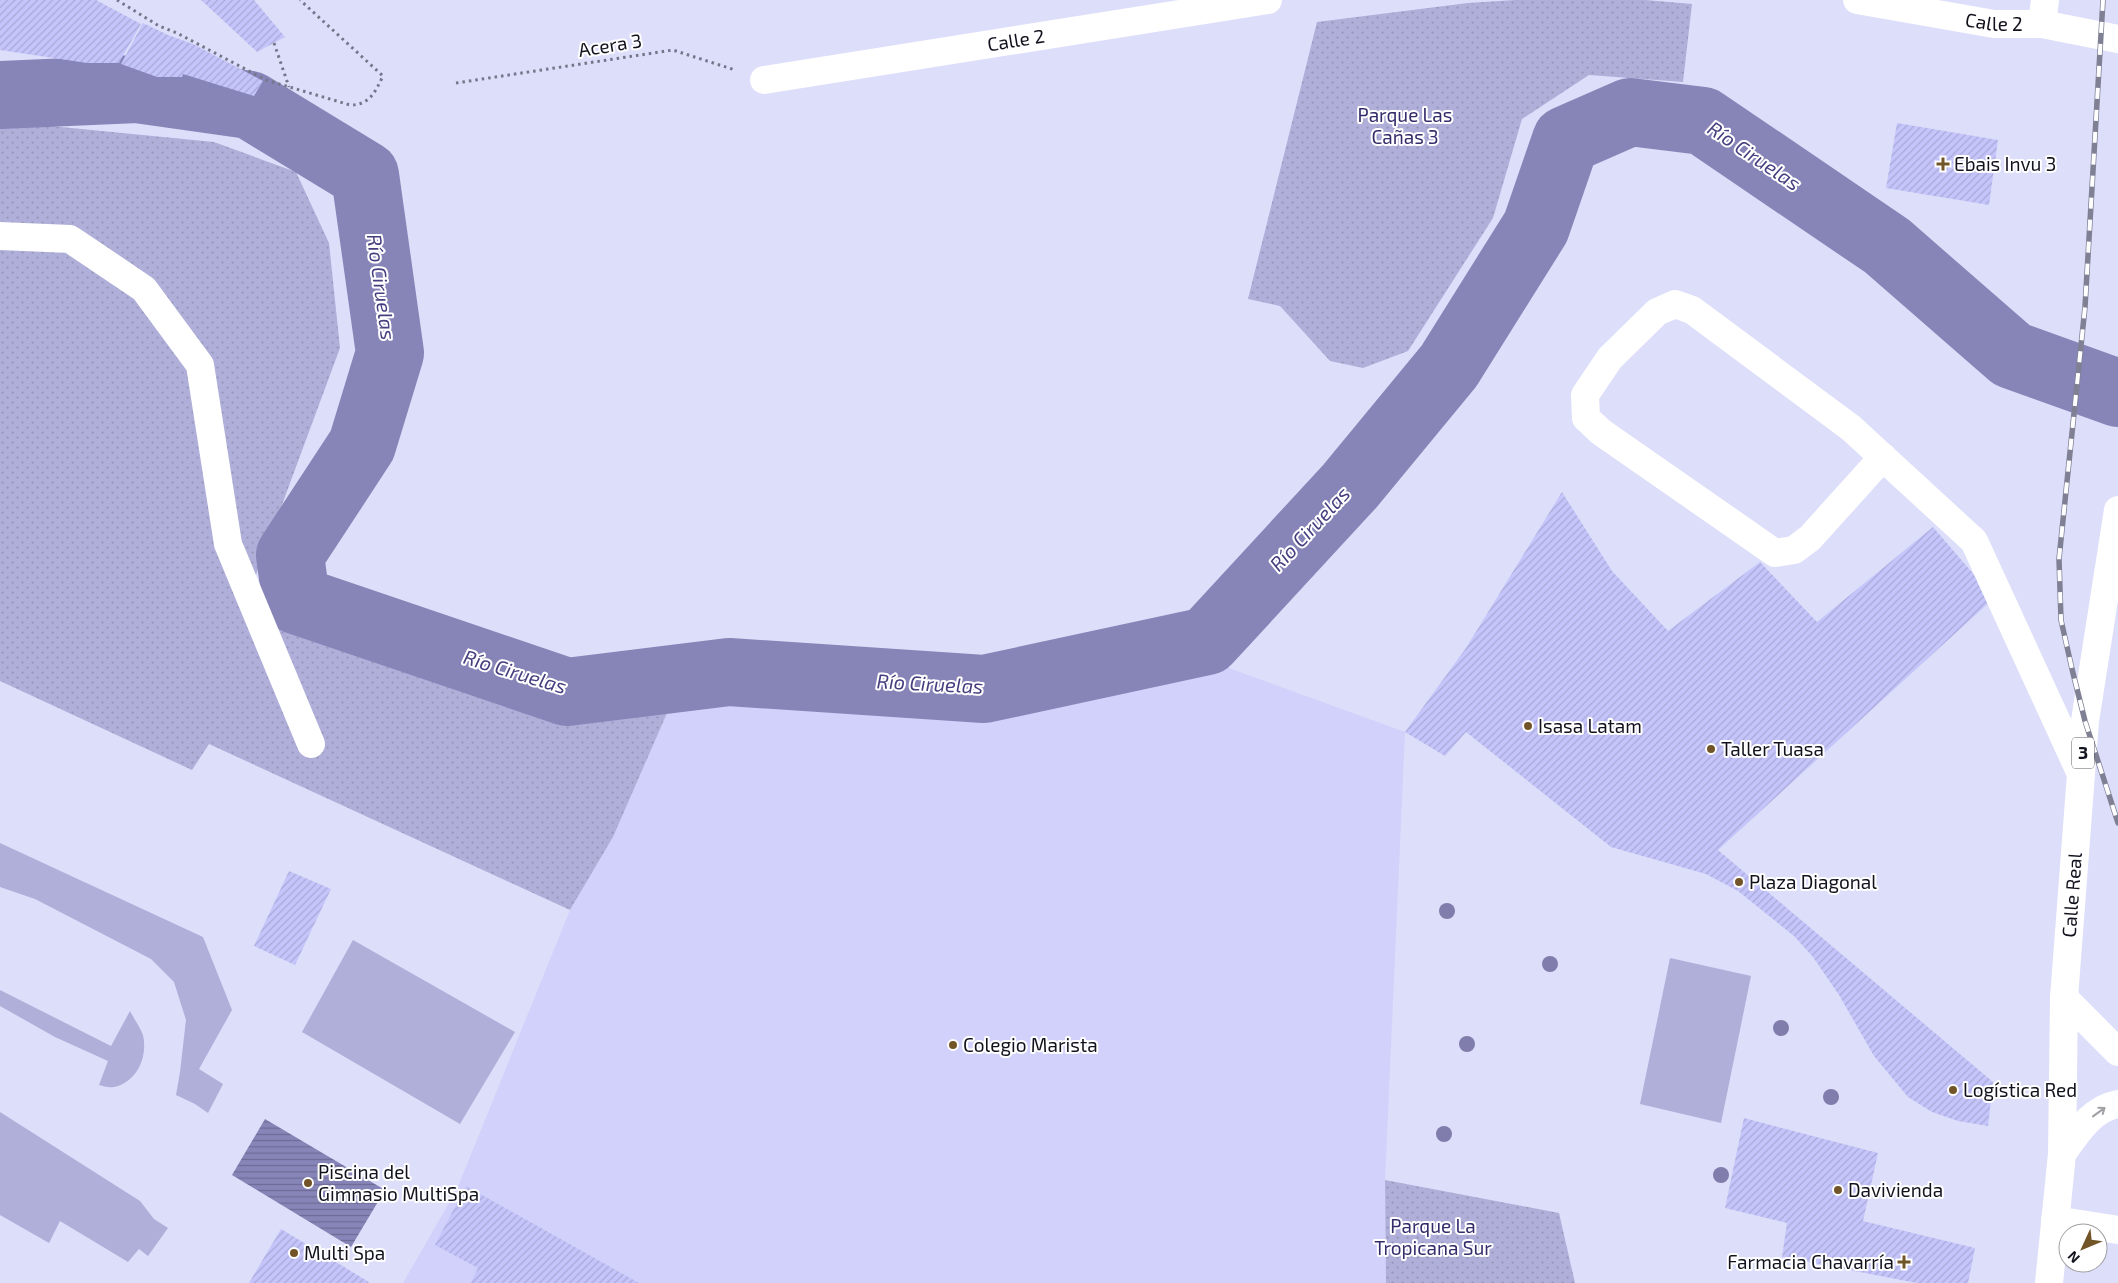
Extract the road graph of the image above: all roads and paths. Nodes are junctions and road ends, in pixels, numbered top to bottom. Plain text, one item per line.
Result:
1 (117, 0) edge
2 (300, 0) edge
3 (1268, 0) edge
4 (1857, 0) edge
5 (2043, 12) edge
6 (2118, 40) edge
7 (274, 43) dead end
8 (764, 80) joint
9 (456, 83) dead end
10 (289, 87) junction
11 (0, 236) edge
12 (1883, 457) junction
13 (2118, 510) edge
14 (311, 744) dead end
15 (2081, 774) junction
16 (2064, 998) junction
17 (2118, 1052) edge
18 (2118, 1104) edge
19 (2062, 1154) junction
20 (2055, 1220) junction
21 (2118, 1230) edge
22 (2048, 1283) edge

1 - 10 path
2 - 10 path
3 - 8 main road, Calle 2
4 - 5 main road, Calle 2
5 - 6 main road, Calle 2
7 - 10 path
8 - 9 path, Acera 3
11 - 14 main road
12 - 12 main road
12 - 15 main road
13 - 15 main road, Calle Real / 3
15 - 16 main road, Calle Real / 3
16 - 17 main road
16 - 19 main road, Calle Real / 3
19 -> 18 main road
19 - 20 main road, Calle Real / 3
20 - 21 main road
20 - 22 main road, Calle Real / 3

